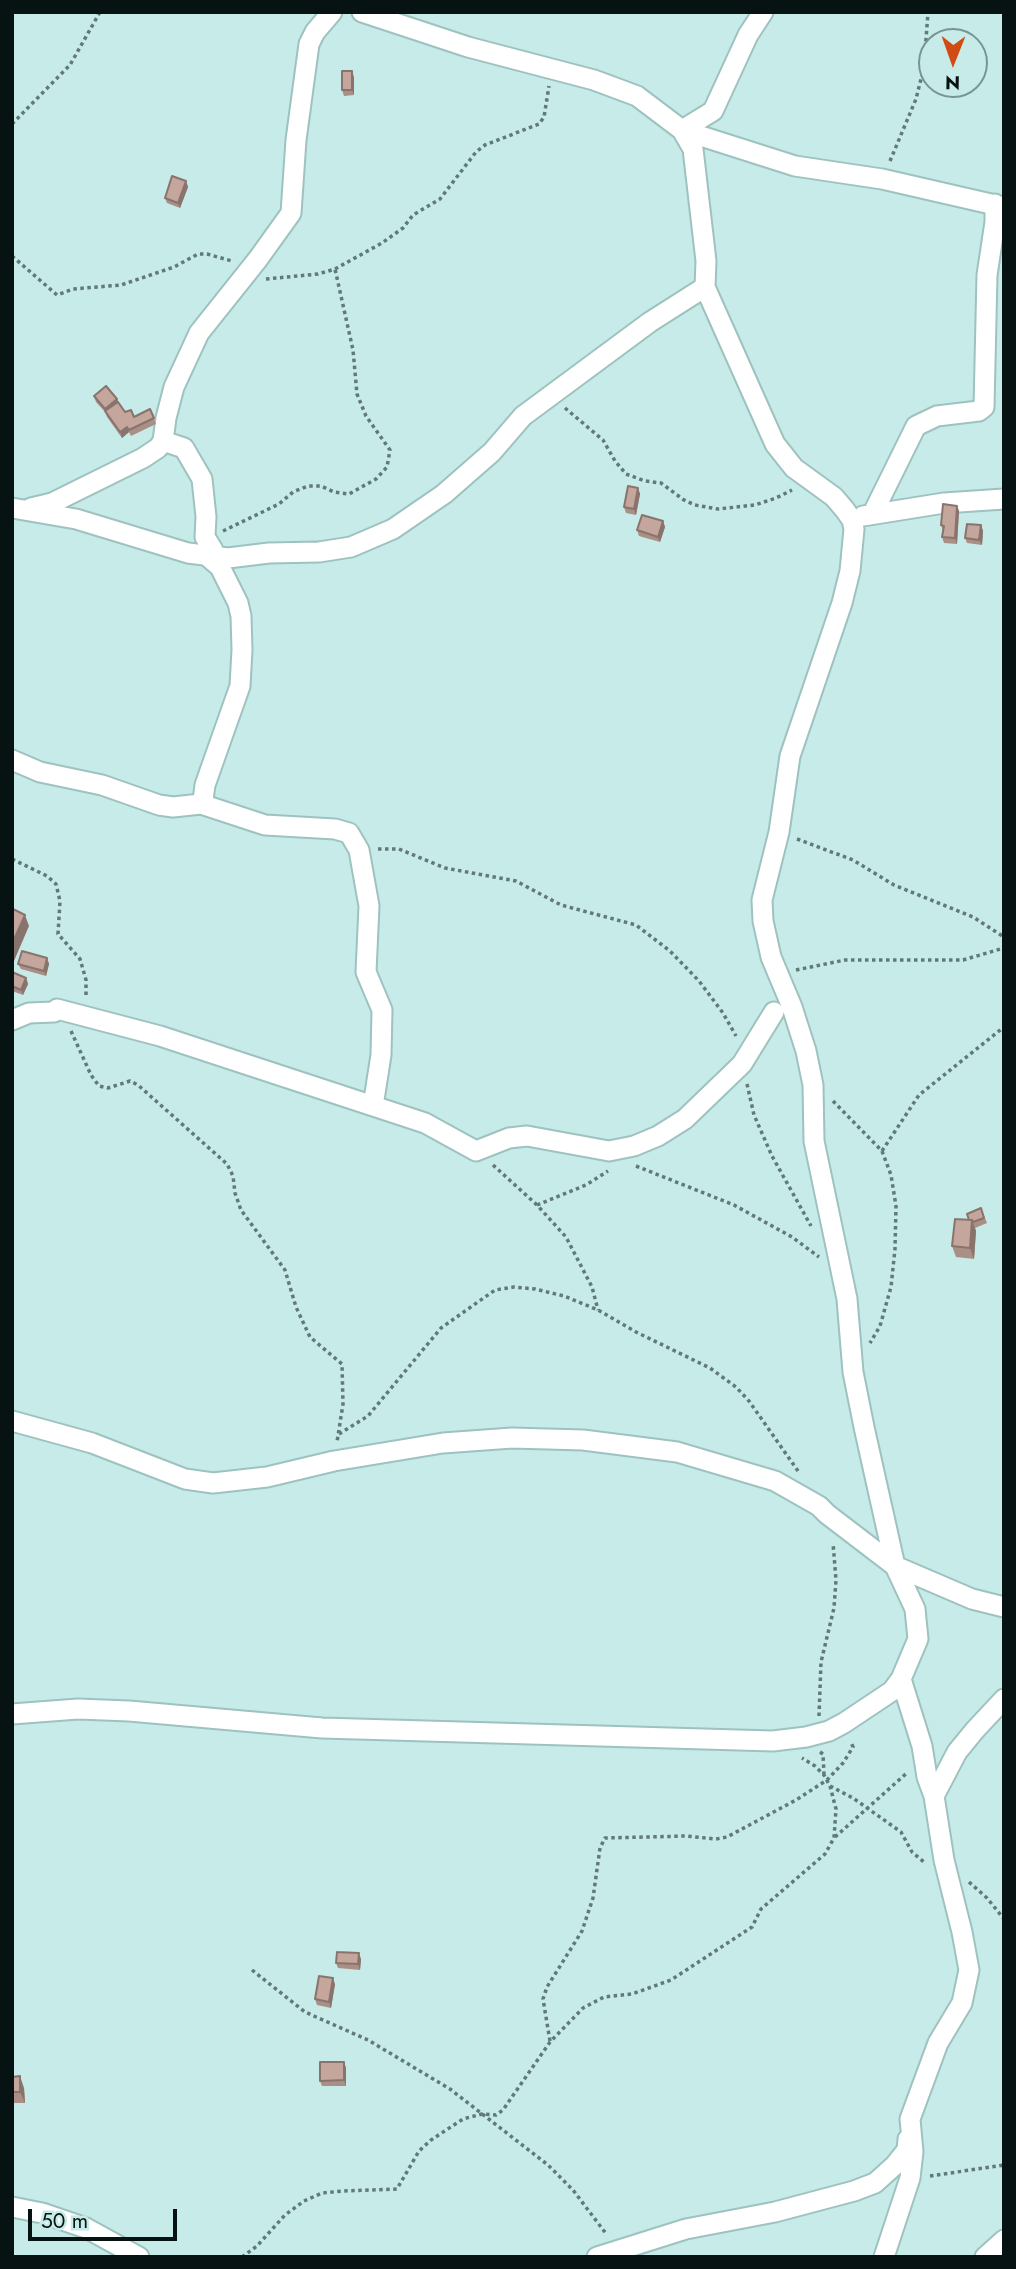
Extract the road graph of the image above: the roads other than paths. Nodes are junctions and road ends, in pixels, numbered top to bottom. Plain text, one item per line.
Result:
1 (332, 12) edge
2 (362, 12) edge
3 (763, 12) edge
4 (682, 130) junction
5 (999, 205) edge
6 (705, 287) junction
7 (163, 441) junction
8 (1004, 499) edge
9 (19, 509) edge
10 (873, 513) junction
11 (852, 520) junction
12 (205, 546) junction
13 (12, 760) edge
14 (199, 804) junction
15 (774, 1012) dead end
16 (12, 1020) edge
17 (373, 1106) junction
18 (12, 1421) edge
19 (895, 1566) junction
20 (1004, 1607) edge
21 (901, 1679) junction
22 (1004, 1699) edge
23 (12, 1714) edge
24 (934, 1796) junction
25 (910, 2119) junction
26 (910, 2178) junction
27 (875, 2183) junction
28 (12, 2207) edge
29 (1004, 2240) edge
30 (139, 2257) edge
31 (597, 2257) edge
32 (884, 2257) edge
33 (985, 2257) edge

1 - 7 street
2 - 4 street
3 - 4 street
4 - 5 street
4 - 6 street
5 - 10 street
6 - 11 street
6 - 12 street
7 - 9 street
7 - 12 street
8 - 10 street
9 - 12 street
10 - 11 street
11 - 19 street
12 - 14 street
13 - 14 street
14 - 17 street
15 - 17 street
16 - 17 street
18 - 19 street
19 - 20 street
19 - 21 street
21 - 23 street
21 - 24 street
22 - 24 street
24 - 25 street
25 - 26 street
25 - 27 street
26 - 27 street
26 - 32 street
27 - 31 street
28 - 30 street
29 - 33 street

